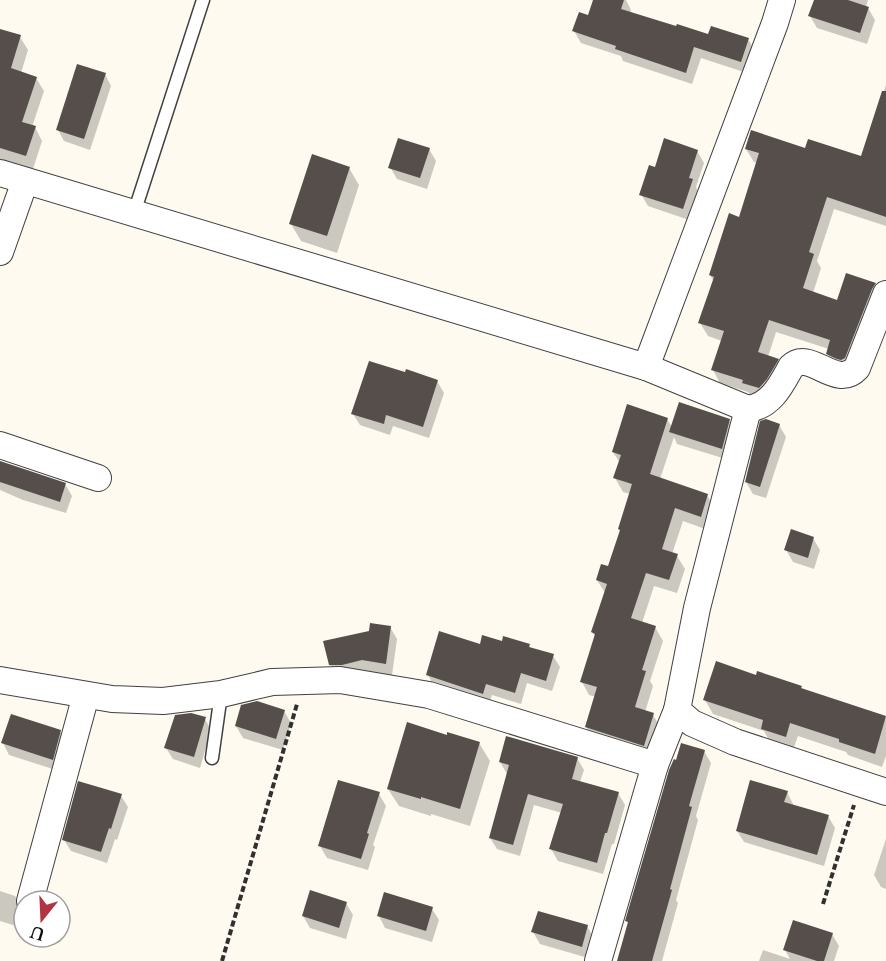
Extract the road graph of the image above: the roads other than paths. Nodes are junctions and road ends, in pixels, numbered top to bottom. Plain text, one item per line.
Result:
1 (203, 0) edge
2 (782, 0) edge
3 (0, 173) edge
4 (25, 181) junction
5 (134, 213) junction
6 (0, 252) edge
7 (886, 294) edge
8 (646, 367) junction
9 (748, 409) junction
10 (0, 445) edge
11 (98, 478) dead end
12 (0, 680) edge
13 (221, 694) junction
14 (86, 695) junction
15 (677, 710) junction
16 (212, 758) dead end
17 (655, 765) junction
18 (886, 792) edge
19 (33, 889) edge
20 (598, 961) edge

1 - 5 lane
2 - 8 street
3 - 4 street
4 - 5 street
4 - 6 street
5 - 8 street
7 - 9 street
8 - 9 street
9 - 15 street
10 - 11 street
12 - 14 street
13 - 14 street
13 - 16 lane
13 - 17 street
14 - 19 street
15 - 17 street
15 - 18 street
17 - 20 street

